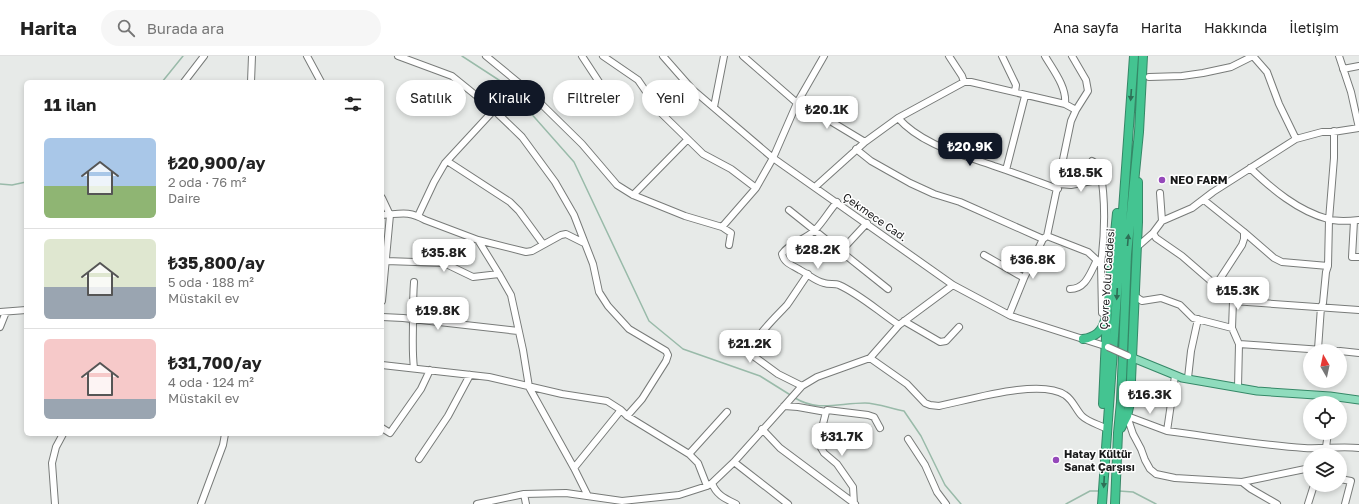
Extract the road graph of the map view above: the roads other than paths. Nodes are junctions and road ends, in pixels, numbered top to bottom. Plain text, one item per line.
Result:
1 (204, 56) edge
2 (252, 56) edge
3 (307, 56) edge
4 (398, 56) edge
5 (486, 56) edge
6 (582, 56) edge
7 (603, 56) edge
8 (663, 56) edge
9 (724, 56) edge
10 (743, 56) edge
11 (824, 56) edge
12 (949, 56) edge
13 (1002, 56) edge
14 (1044, 56) edge
15 (1072, 56) edge
16 (1134, 56) edge
17 (1143, 56) edge
18 (1339, 56) edge
19 (1256, 57) edge
20 (1359, 66) edge
21 (1343, 69) junction
22 (1148, 77) dead end
23 (186, 80) edge
24 (251, 80) edge
25 (320, 80) edge
26 (597, 80) edge
27 (964, 82) junction
28 (1015, 92) junction
29 (474, 94) edge
30 (1025, 96) junction
31 (796, 104) junction
32 (1065, 104) junction
33 (714, 107) junction
34 (1076, 110) junction
35 (488, 116) edge
36 (500, 116) edge
37 (898, 118) junction
38 (1359, 128) edge
39 (1334, 131) junction
40 (1138, 132) junction
41 (1296, 138) junction
42 (687, 140) junction
43 (865, 142) junction
44 (1128, 145) junction
45 (856, 150) junction
46 (773, 158) junction
47 (447, 161) junction
48 (1092, 161) dead end
49 (1250, 168) junction
50 (1006, 170) junction
51 (1102, 179) junction
52 (815, 187) junction
53 (1058, 187) junction
54 (756, 188) junction
55 (1160, 193) dead end
56 (633, 195) junction
57 (1204, 200) junction
58 (384, 202) edge
59 (836, 202) junction
60 (789, 210) dead end
61 (390, 214) junction
62 (384, 215) edge
63 (418, 216) junction
64 (1329, 220) junction
65 (1356, 220) edge
66 (1162, 221) junction
67 (866, 223) junction
68 (722, 227) junction
69 (815, 230) junction
70 (1244, 232) junction
71 (1153, 233) junction
72 (1045, 238) junction
73 (478, 240) junction
74 (584, 243) junction
75 (543, 244) junction
76 (729, 245) dead end
77 (1137, 247) junction
78 (840, 251) junction
79 (984, 255) dead end
80 (1359, 257) edge
81 (386, 261) junction
82 (1099, 262) junction
83 (1328, 266) junction
84 (499, 274) junction
85 (808, 274) junction
86 (1024, 278) junction
87 (384, 281) edge
88 (414, 282) dead end
89 (953, 285) junction
90 (1216, 285) junction
91 (888, 289) dead end
92 (1070, 290) dead end
93 (1135, 296) junction
94 (1233, 301) junction
95 (1321, 307) junction
96 (24, 310) edge
97 (1359, 310) edge
98 (3, 312) edge
99 (1107, 314) junction
100 (1009, 315) junction
101 (384, 317) edge
102 (413, 319) junction
103 (1198, 319) junction
104 (904, 321) junction
105 (899, 325) junction
106 (0, 327) edge
107 (959, 327) dead end
108 (1232, 328) junction
109 (518, 330) junction
110 (1083, 339) junction
111 (1239, 344) junction
112 (1318, 344) edge
113 (1107, 347) junction
114 (1303, 348) edge
115 (1347, 352) edge
116 (1359, 354) edge
117 (1130, 357) junction
118 (870, 358) junction
119 (384, 365) edge
120 (414, 368) junction
121 (430, 370) junction
122 (470, 375) junction
123 (1174, 376) junction
124 (1188, 378) junction
125 (802, 386) junction
126 (529, 387) junction
127 (1238, 387) junction
128 (1303, 396) edge
129 (1347, 400) edge
130 (1359, 400) edge
131 (784, 406) junction
132 (621, 410) junction
133 (727, 412) dead end
134 (826, 412) junction
135 (627, 416) junction
136 (1127, 416) junction
137 (880, 428) dead end
138 (384, 429) edge
139 (762, 429) junction
140 (1107, 431) junction
141 (1167, 431) junction
142 (1118, 433) junction
143 (62, 436) edge
144 (225, 436) edge
145 (908, 439) dead end
146 (1327, 440) edge
147 (1326, 447) junction
148 (1359, 448) edge
149 (689, 454) junction
150 (418, 459) dead end
151 (734, 462) junction
152 (574, 468) junction
153 (1303, 469) edge
154 (1347, 480) edge
155 (1242, 482) junction
156 (709, 484) junction
157 (1312, 492) edge
158 (524, 494) junction
159 (588, 496) junction
160 (1268, 502) edge
161 (622, 503) edge
162 (1102, 503) edge
163 (55, 504) edge
164 (201, 504) edge
165 (477, 504) edge
166 (526, 504) edge
167 (736, 504) edge
168 (788, 504) edge
169 (854, 504) edge
170 (946, 504) edge
171 (1115, 504) edge
172 (1277, 504) edge
173 (1308, 504) edge
174 (1345, 504) edge

1 - 23 street
2 - 24 street
3 - 25 street
4 - 29 street
5 - 56 street
6 - 26 street
7 - 42 street
8 - 33 street, Çekmece Cad.
9 - 33 street
10 - 31 street
11 - 31 street
12 - 27 street
13 - 28 street
14 - 32 street
15 - 34 street
16 -> 44 highway, Çevre Yolu Caddesi
17 - 40 highway, Çevre Yolu Caddesi
18 - 21 street
19 - 22 street
19 - 41 street
20 - 21 street
21 - 38 street
27 - 28 street
27 - 37 street
28 - 30 street
30 - 32 street
30 - 50 street
31 - 43 street
31 - 46 street
32 - 34 street
33 - 46 street, Çekmece Cad.
34 - 53 street
35 - 47 street
36 - 74 street
37 - 43 street
37 - 50 street
38 - 39 street
39 - 41 street
39 - 64 street
40 - 77 highway
142 -> 40 highway, Çevre Yolu Caddesi
41 - 49 street
42 - 54 street
42 - 56 street
43 - 45 street
44 - 99 highway
44 -> 140 highway, Çevre Yolu Caddesi
45 - 52 street
45 - 72 street
46 - 52 street, Çekmece Cad.
46 - 54 street
47 - 63 street
47 - 75 street
48 - 51 street
49 - 57 street
49 - 64 street
50 - 53 street
51 - 53 street
51 - 82 street
52 - 59 street, Çekmece Cad.
53 - 72 street
54 - 68 street
55 - 66 street
56 - 68 street
57 - 66 street
57 - 70 street
58 - 61 street
59 - 67 street, Çekmece Cad.
59 - 69 street
60 - 69 street
61 - 62 street
61 - 63 street
61 - 81 street
63 - 73 street
64 - 65 street
64 - 83 street
65 - 80 street
66 - 71 street
67 - 78 street
67 - 89 street, Çekmece Cad.
68 - 76 street
69 - 78 street
69 - 85 street
70 - 83 street
70 - 90 street
71 - 77 street
71 - 90 street
72 - 82 street
72 - 86 street
73 - 75 street
73 - 84 street
74 - 75 street
74 - 135 street
77 - 93 highway
78 - 91 street
79 - 86 street
81 - 84 street
81 - 87 street
82 - 92 street
82 - 99 street
83 - 95 street
84 - 109 street
85 - 105 street
85 - 125 street
86 - 100 street
88 - 102 street
89 - 100 street, Çekmece Cad.
89 - 104 street
90 - 94 street
93 - 103 street
93 - 117 highway
94 - 95 street
94 - 108 street
95 - 97 street
95 - 112 street
96 - 98 street
98 - 106 street
99 - 110 highway
99 - 113 highway
100 - 110 street, Çekmece Cad.
101 - 102 street
102 - 109 street
102 - 120 street
103 - 108 street
103 - 124 street
104 - 105 street
104 - 107 street
105 - 118 street
108 - 111 street
109 - 126 street
110 - 113 street, Çekmece Cad.
111 - 114 street
111 - 127 street
113 - 117 street, Çekmece Cad., bridge
113 - 140 highway
115 - 116 street
117 - 123 main road
117 - 136 highway
118 - 125 street
118 - 140 street
119 - 120 street
120 - 121 street
121 - 122 street
121 - 138 street
122 - 126 street
122 - 150 street
123 - 124 main road
123 - 141 street
124 - 127 main road
125 - 131 street
126 - 132 street
126 - 152 street
127 - 128 main road
129 - 130 main road
131 - 134 street
131 - 139 street
132 - 135 street
132 - 152 street
133 - 149 street
134 - 137 street
134 - 169 street
135 - 149 street
136 - 141 street
136 - 142 highway
136 - 155 street
139 - 151 street
139 - 169 street
140 -> 162 highway, Çevre Yolu Caddesi
141 - 147 street
142 - 171 highway, Çevre Yolu Caddesi
143 - 163 street
144 - 164 street
145 - 170 street
146 - 147 street
147 - 148 street
149 - 156 street
151 - 156 street
151 - 168 street
152 - 159 street
153 - 155 street
154 - 174 street
155 - 160 street
156 - 161 street
156 - 167 street
157 - 173 street
158 - 159 street
158 - 165 street
158 - 166 street
159 - 161 street
160 - 172 street

